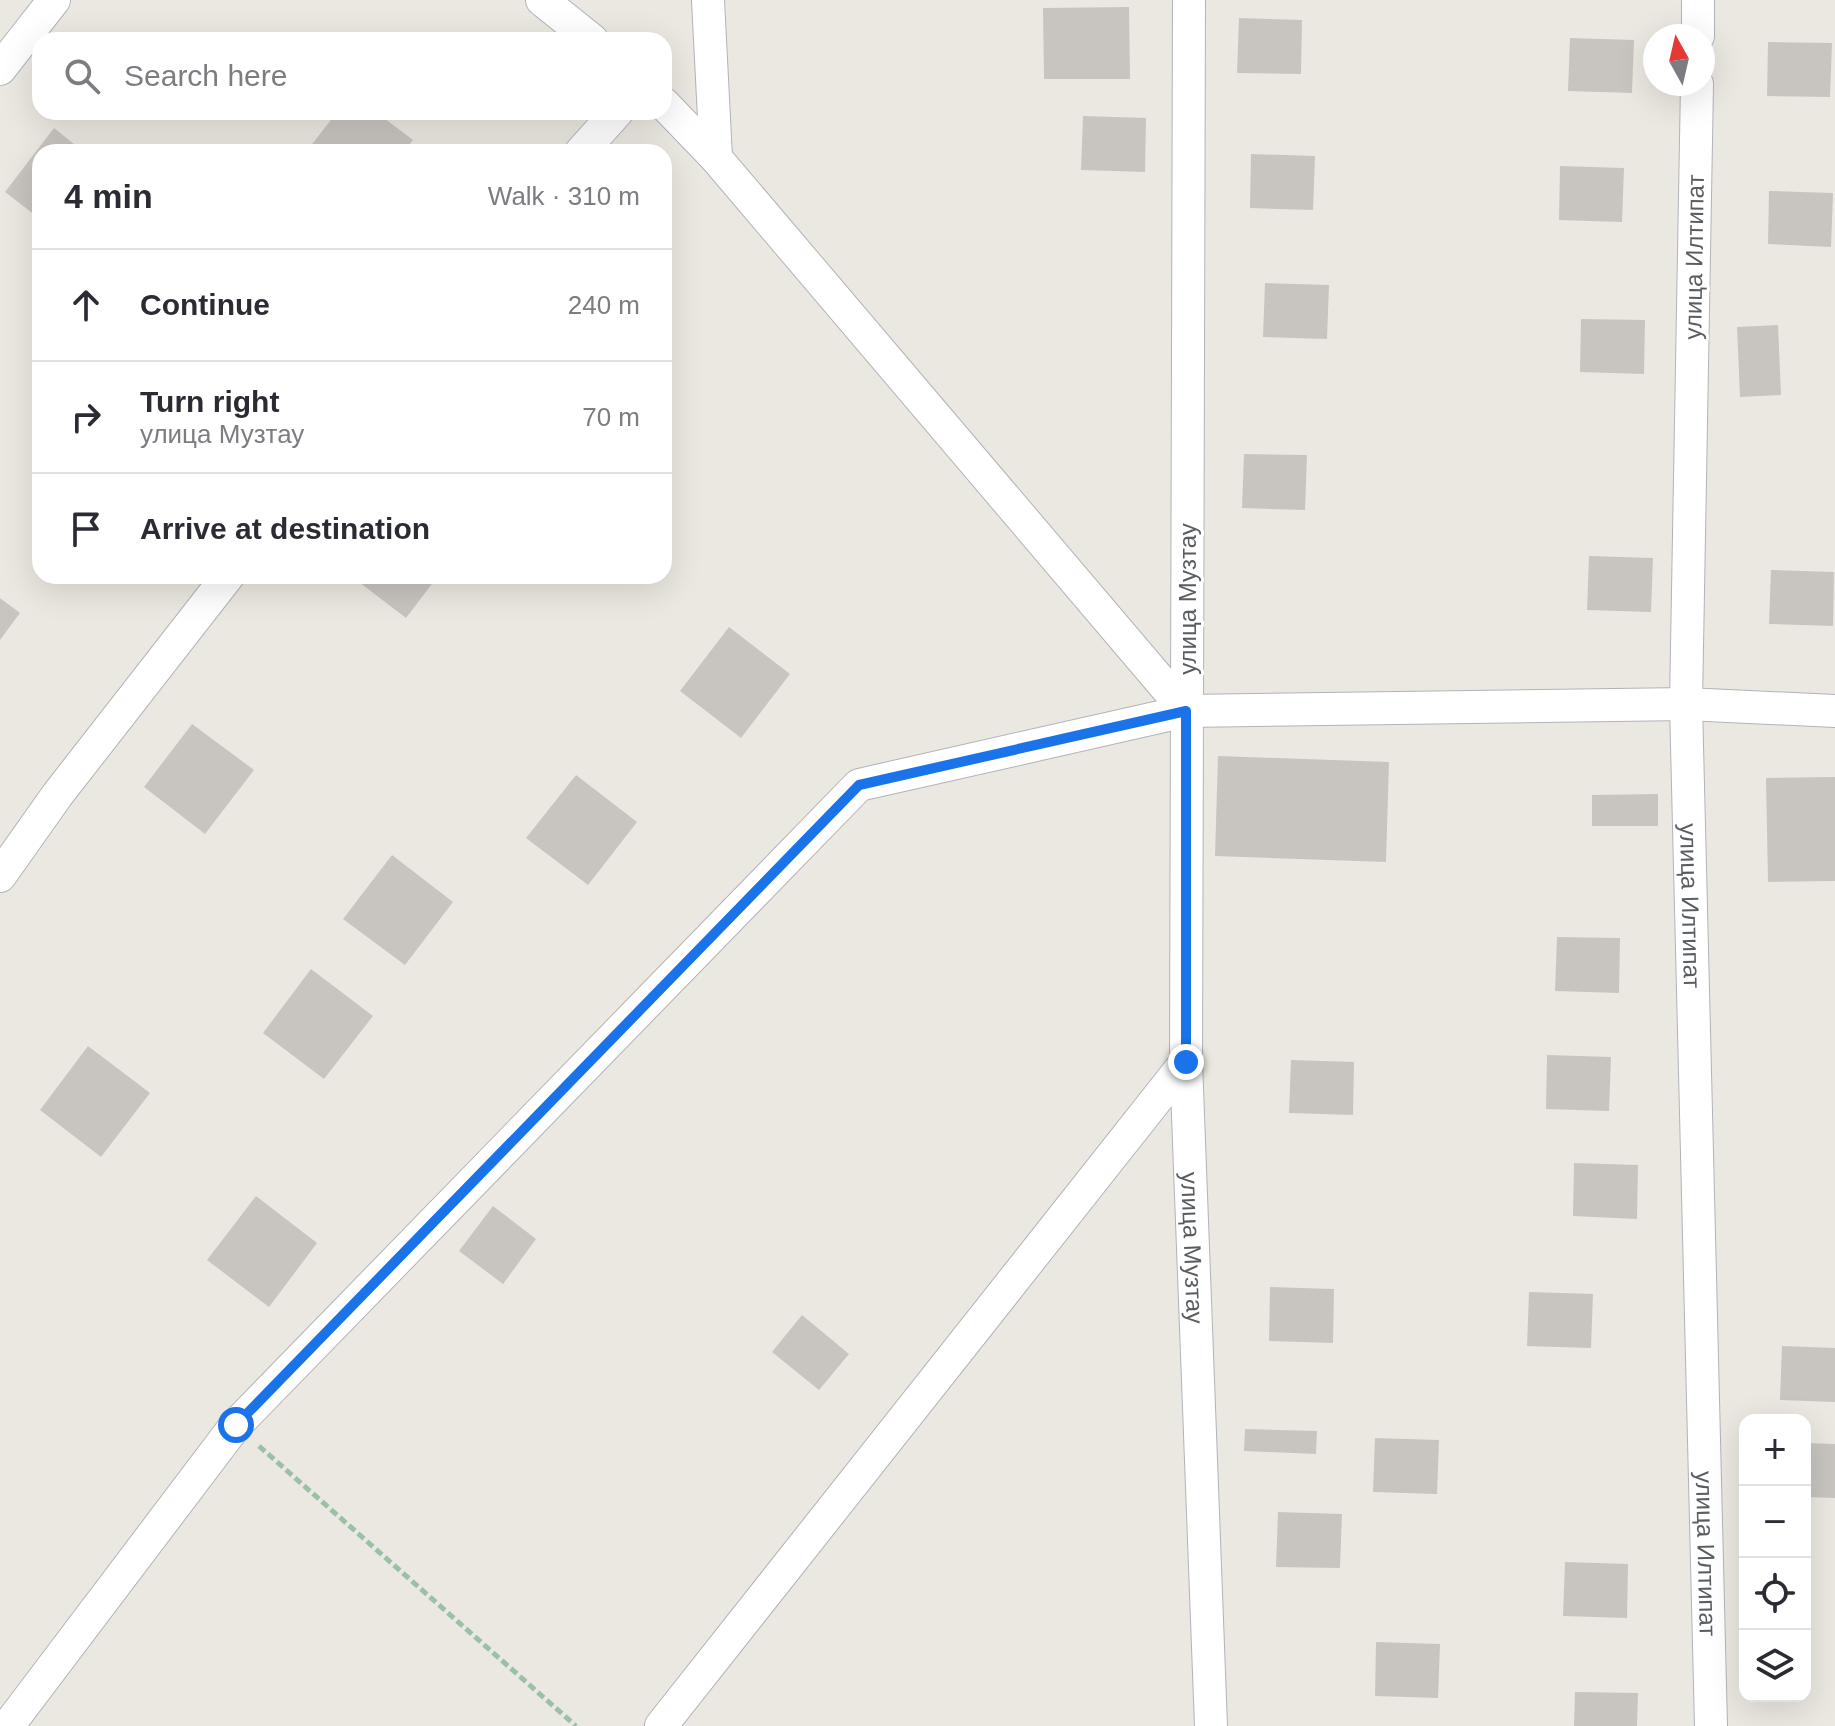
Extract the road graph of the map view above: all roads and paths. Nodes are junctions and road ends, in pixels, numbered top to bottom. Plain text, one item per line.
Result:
1 (54, 0) edge
2 (542, 0) edge
3 (708, 0) edge
4 (1189, 0) edge
5 (1698, 0) edge
6 (1698, 24) edge
7 (582, 32) edge
8 (0, 69) edge
9 (1697, 96) edge
10 (672, 112) edge
11 (610, 120) edge
12 (588, 144) edge
13 (716, 158) junction
14 (222, 584) edge
15 (1686, 704) junction
16 (1186, 711) junction
17 (1835, 711) edge
18 (0, 876) edge
19 (1186, 1062) junction
20 (236, 1425) junction
21 (8, 1726) edge
22 (576, 1726) edge
23 (661, 1726) edge
24 (1211, 1726) edge
25 (1711, 1726) edge

1 - 8 street
2 - 7 street
3 - 13 street
4 - 16 street, улица Музтау
5 - 6 street
9 - 15 street, улица Илтипат
10 - 13 street
11 - 12 street
13 - 16 street
14 - 18 street
15 - 16 street
15 - 17 street
15 - 25 street, улица Илтипат
16 - 19 street, улица Музтау
16 - 20 street
19 - 23 street
19 - 24 street, улица Музтау
20 - 21 street
20 - 22 path

